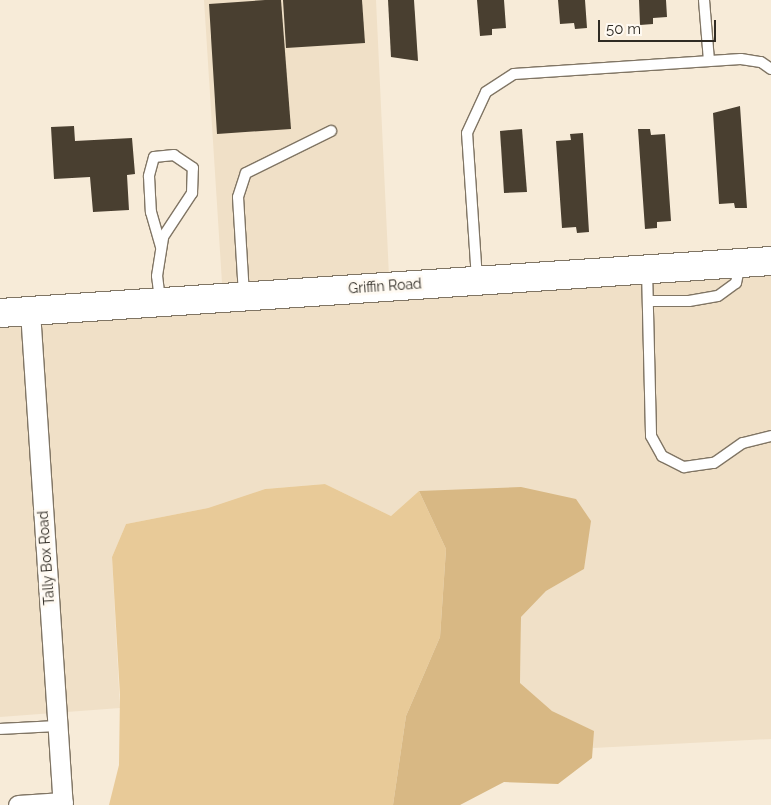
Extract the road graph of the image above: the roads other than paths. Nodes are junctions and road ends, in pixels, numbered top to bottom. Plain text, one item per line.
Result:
1 (704, 0) edge
2 (709, 61) junction
3 (771, 70) edge
4 (331, 131) dead end
5 (161, 247) junction
6 (771, 261) edge
7 (740, 262) junction
8 (647, 269) junction
9 (477, 280) junction
10 (244, 295) junction
11 (160, 301) junction
12 (648, 301) junction
13 (30, 311) junction
14 (0, 313) edge
15 (771, 436) edge
16 (58, 726) junction
17 (0, 728) edge
18 (63, 804) edge
19 (18, 805) edge

1 - 2 lane
2 - 3 lane
2 - 9 lane
4 - 10 lane
5 - 5 lane
5 - 11 lane
6 - 7 street, Griffin Road
7 - 8 street, Griffin Road
7 - 12 lane
8 - 9 street, Griffin Road
8 - 12 lane
9 - 10 street, Griffin Road
10 - 11 street, Griffin Road
11 - 13 street, Griffin Road
12 - 15 lane
13 - 14 street, Griffin Road
13 - 16 street, Tally Box Road
16 - 17 lane
16 - 18 street, Tally Box Road
18 - 19 street

